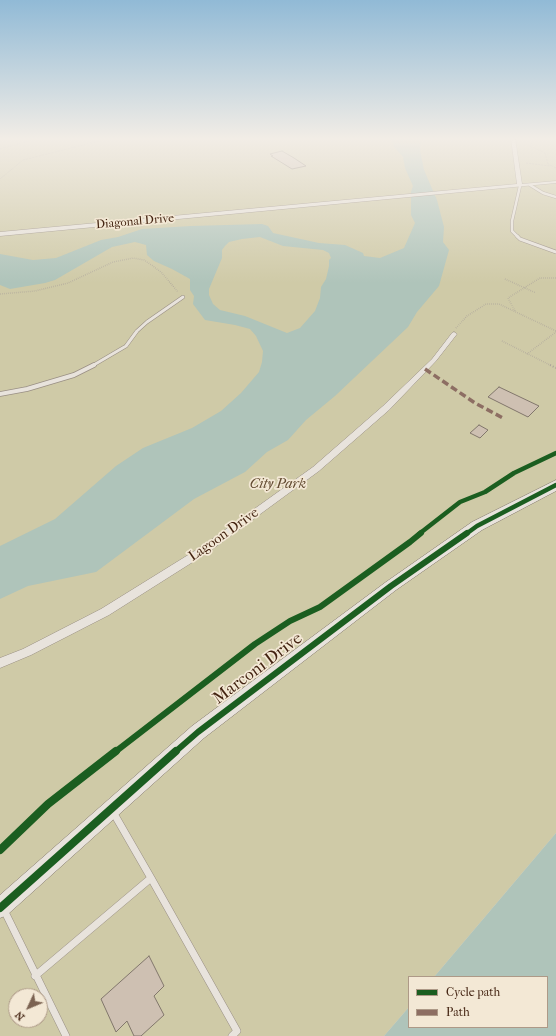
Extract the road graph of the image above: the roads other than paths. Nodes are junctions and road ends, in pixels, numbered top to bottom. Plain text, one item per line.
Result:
1 (517, 186) edge
2 (520, 186) edge
3 (532, 186) edge
4 (556, 197) edge
5 (0, 234) edge
6 (556, 252) edge
7 (183, 296) road end
8 (454, 334) road end
9 (0, 394) edge
10 (556, 485) edge
11 (0, 663) edge
12 (111, 809) junction
13 (152, 878) junction
14 (1, 907) edge
15 (35, 976) junction
16 (66, 1036) edge
17 (232, 1036) edge

1 - 5 street, Diagonal Drive
2 - 6 lane
3 - 4 lane
7 - 9 lane
8 - 11 street, Lagoon Drive
10 - 12 street, Marconi Drive
12 - 13 lane
12 - 14 street, Marconi Drive
13 - 15 lane
13 - 17 lane
14 - 15 lane
15 - 16 lane

